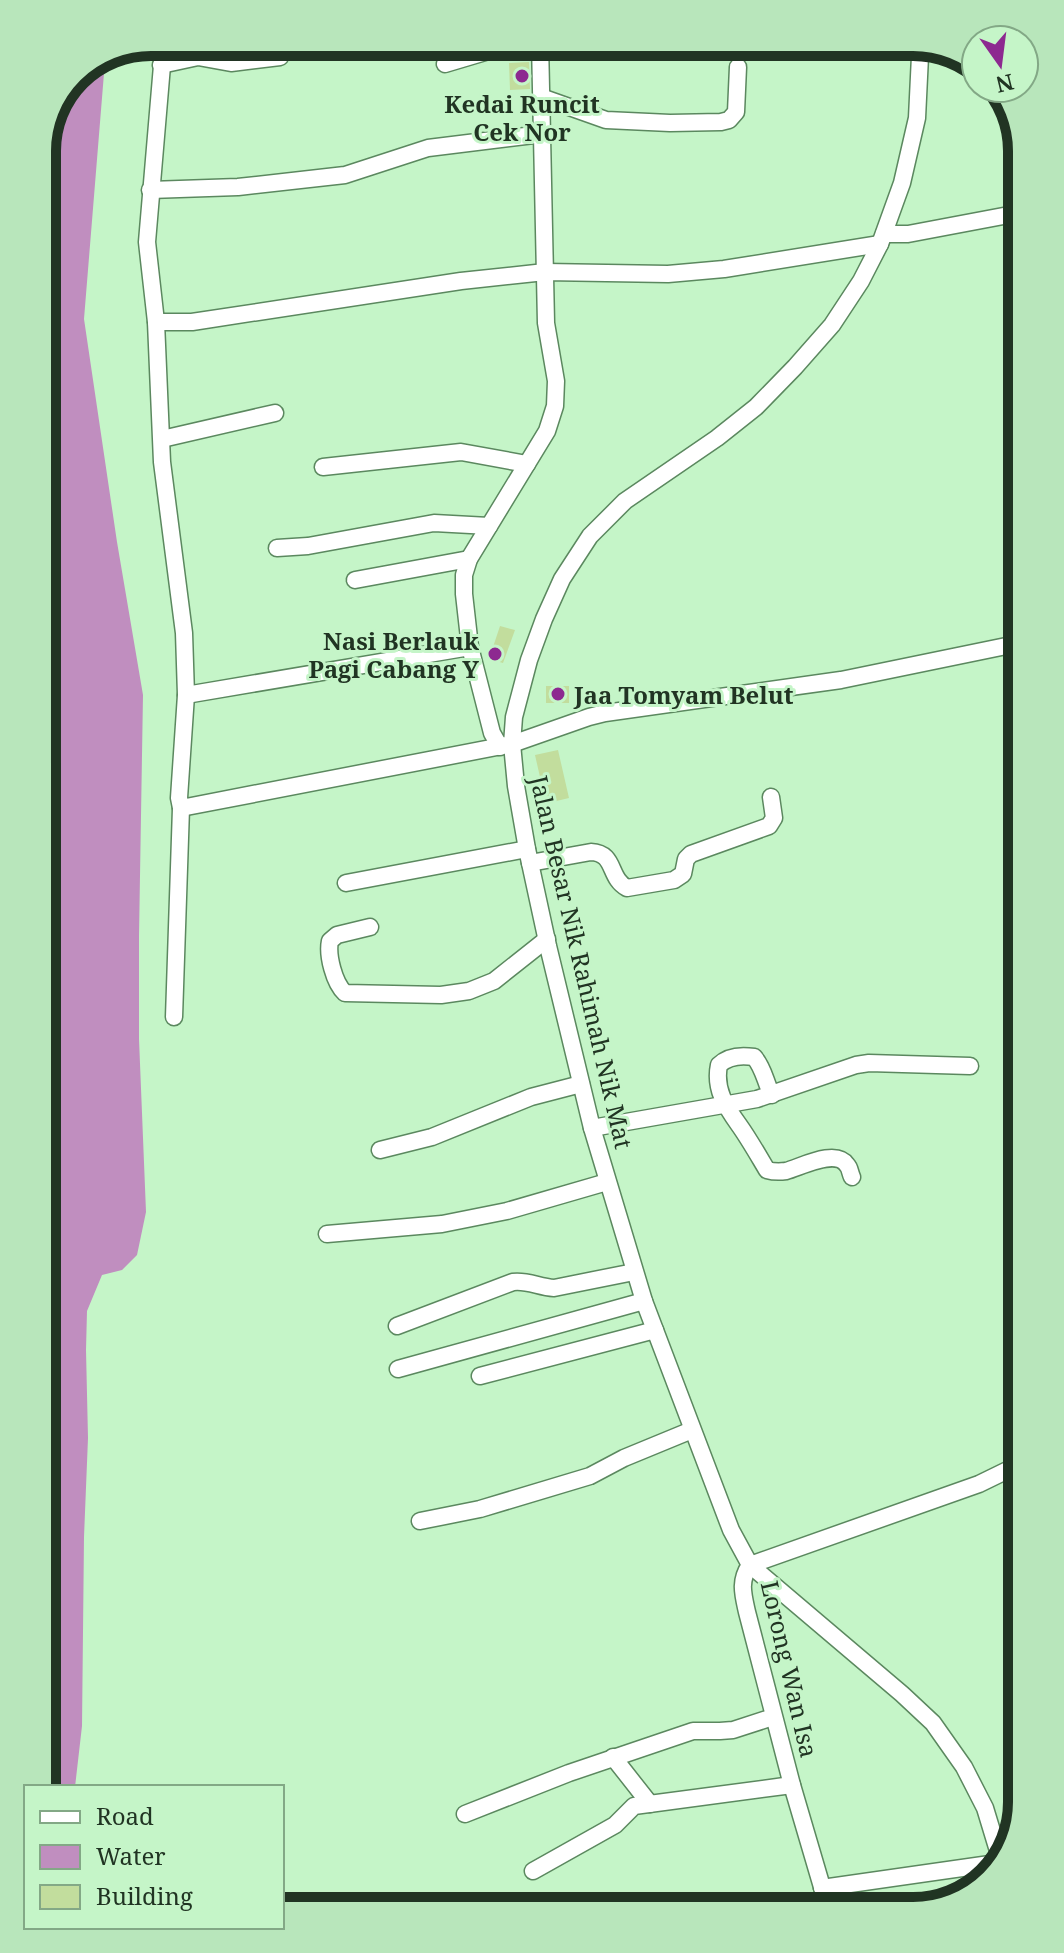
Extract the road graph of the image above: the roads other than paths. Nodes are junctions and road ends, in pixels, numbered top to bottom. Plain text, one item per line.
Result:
1 (162, 56) edge
2 (472, 56) edge
3 (540, 56) edge
4 (920, 56) edge
5 (203, 57) joint
6 (280, 57) dead end
7 (445, 64) dead end
8 (161, 65) junction
9 (738, 67) dead end
10 (541, 97) junction
11 (542, 134) junction
12 (150, 190) junction
13 (1008, 215) edge
14 (882, 239) junction
15 (545, 272) junction
16 (156, 322) junction
17 (275, 413) dead end
18 (162, 439) junction
19 (527, 464) junction
20 (323, 467) dead end
21 (489, 526) junction
22 (277, 548) dead end
23 (469, 559) junction
24 (355, 580) dead end
25 (1008, 646) edge
26 (470, 647) junction
27 (186, 695) junction
28 (506, 746) junction
29 (771, 797) dead end
30 (181, 808) junction
31 (529, 856) junction
32 (346, 883) dead end
33 (370, 927) dead end
34 (547, 939) junction
35 (174, 1017) dead end
36 (970, 1066) dead end
37 (581, 1084) junction
38 (772, 1095) junction
39 (724, 1104) junction
40 (592, 1128) junction
41 (380, 1150) dead end
42 (852, 1177) dead end
43 (607, 1182) junction
44 (327, 1234) dead end
45 (634, 1272) junction
46 (644, 1301) junction
47 (397, 1326) dead end
48 (655, 1330) junction
49 (398, 1369) dead end
50 (480, 1376) dead end
51 (692, 1430) junction
52 (1008, 1470) edge
53 (420, 1521) dead end
54 (750, 1565) junction
55 (773, 1717) junction
56 (613, 1757) junction
57 (792, 1785) junction
58 (650, 1804) junction
59 (465, 1814) dead end
60 (997, 1845) edge
61 (982, 1867) edge
62 (533, 1871) dead end
63 (825, 1896) edge

1 - 8 street
2 - 7 street
3 - 10 street
4 - 14 street, Jalan Besar Nik Rahimah Nik Mat
5 - 6 street
5 - 8 street
8 - 12 street
9 - 10 street
10 - 11 street
11 - 12 street
11 - 15 street
12 - 16 street
13 - 14 street
14 - 15 street
14 - 28 street, Jalan Besar Nik Rahimah Nik Mat
15 - 16 street
15 - 19 street
16 - 18 street
17 - 18 street
18 - 27 street
19 - 20 street
19 - 21 street
21 - 22 street
21 - 23 street
23 - 24 street
23 - 26 street
25 - 28 street
26 - 27 street
26 - 28 street
27 - 30 street
28 - 30 street
28 - 31 street, Jalan Besar Nik Rahimah Nik Mat
29 - 31 street
30 - 35 street
31 - 32 street
31 - 34 street, Jalan Besar Nik Rahimah Nik Mat
33 - 34 street
34 - 37 street, Jalan Besar Nik Rahimah Nik Mat
36 - 38 street
37 - 40 street, Jalan Besar Nik Rahimah Nik Mat
37 - 41 street
38 - 39 street
38 - 39 street
39 - 40 street
39 - 42 street
40 - 43 street, Jalan Besar Nik Rahimah Nik Mat
43 - 44 street
43 - 45 street, Jalan Besar Nik Rahimah Nik Mat
45 - 46 street, Jalan Besar Nik Rahimah Nik Mat
45 - 47 street
46 - 48 street, Jalan Besar Nik Rahimah Nik Mat
46 - 49 street
48 - 50 street
48 - 51 street, Jalan Besar Nik Rahimah Nik Mat
51 - 53 street
51 - 54 street, Jalan Besar Nik Rahimah Nik Mat
52 - 54 street
54 - 55 street, Lorong Wan Isa
54 - 60 street, Jalan Besar Nik Rahimah Nik Mat
55 - 56 street
55 - 57 street, Lorong Wan Isa
56 - 58 street
56 - 59 street
57 - 58 street, Lorong Wan Isa
57 - 63 street, Lorong Wan Isa
58 - 62 street, Lorong Wan Isa
61 - 63 street

